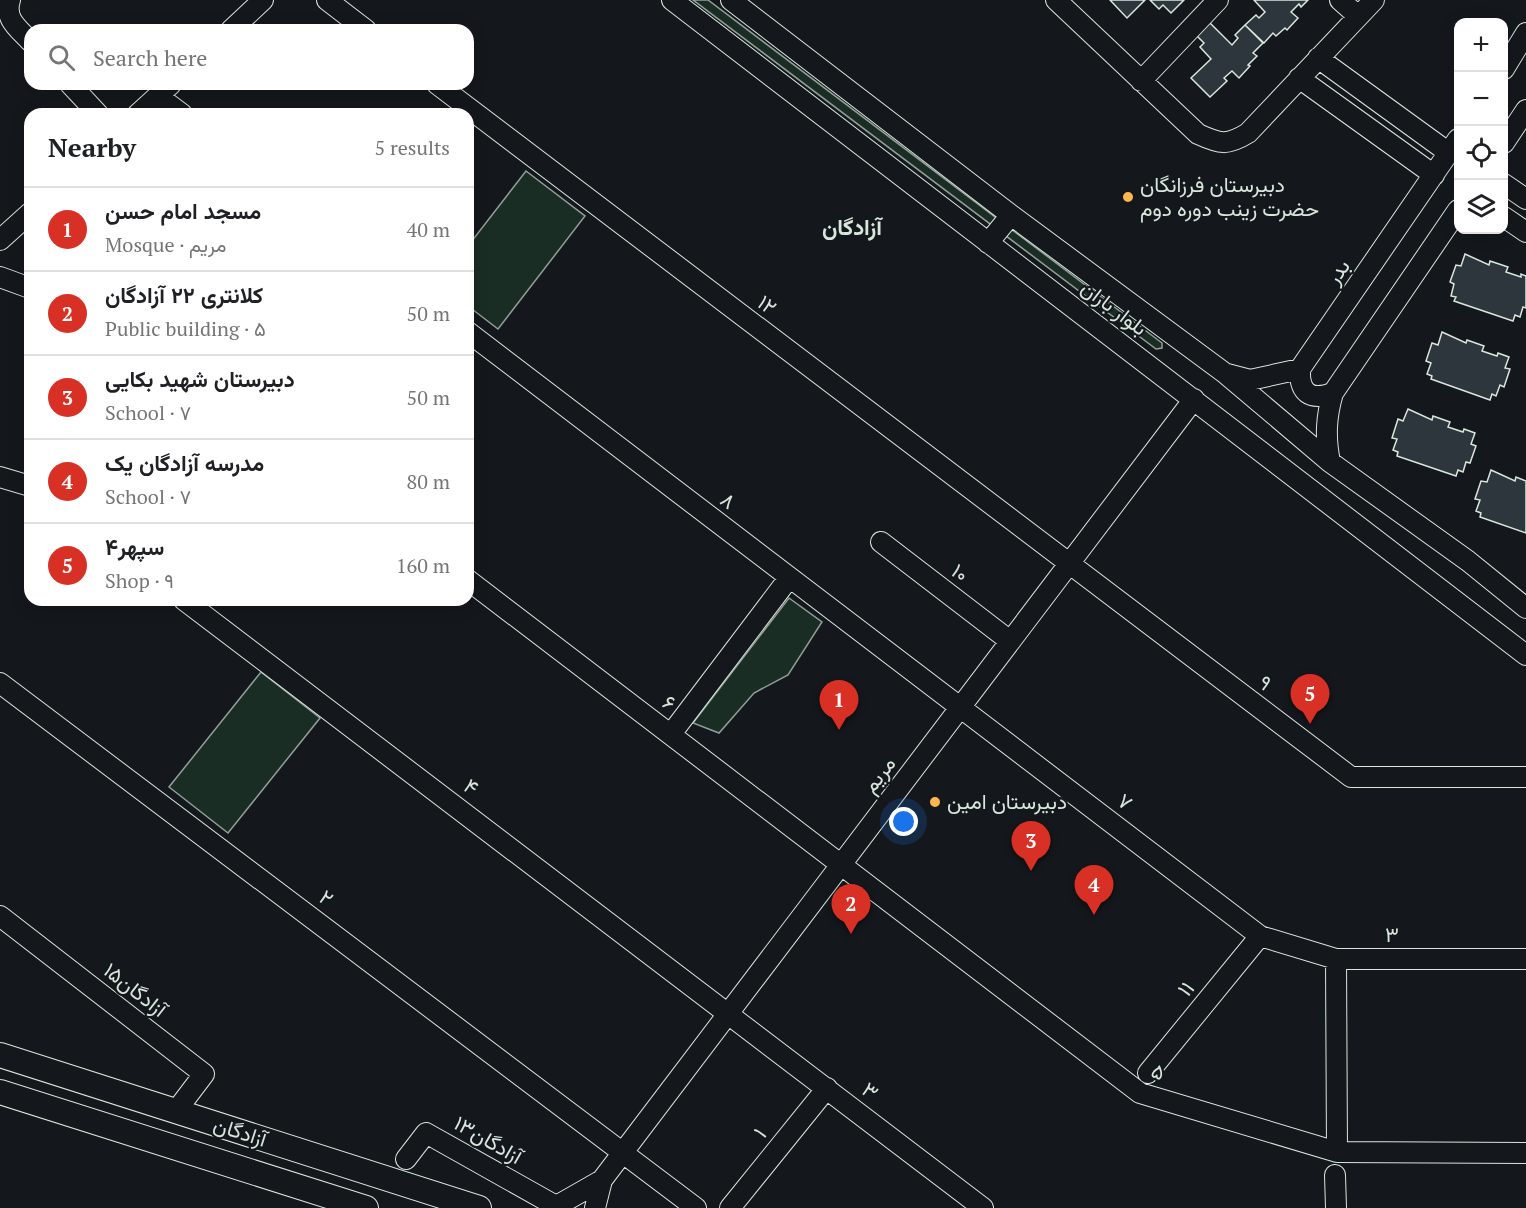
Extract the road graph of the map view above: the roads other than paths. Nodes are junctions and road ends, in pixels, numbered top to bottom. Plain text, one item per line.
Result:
1 (10, 0) edge
2 (263, 0) edge
3 (327, 0) edge
4 (672, 0) edge
5 (731, 0) edge
6 (1218, 0) edge
7 (1340, 0) edge
8 (1374, 0) edge
9 (1070, 4) edge
10 (1358, 16) junction
11 (237, 24) edge
12 (358, 24) edge
13 (1526, 33) edge
14 (24, 34) edge
15 (1318, 58) junction
16 (1508, 61) edge
17 (1299, 78) junction
18 (1141, 81) junction
19 (76, 90) edge
20 (165, 90) edge
21 (445, 90) edge
22 (92, 108) edge
23 (145, 108) edge
24 (178, 108) edge
25 (469, 108) edge
26 (1526, 110) edge
27 (474, 112) edge
28 (1396, 114) junction
29 (1378, 135) junction
30 (1508, 136) edge
31 (1454, 146) edge
32 (1434, 175) junction
33 (1011, 214) junction
34 (1454, 216) edge
35 (24, 218) edge
36 (1508, 221) edge
37 (1526, 232) edge
38 (0, 240) edge
39 (988, 243) junction
40 (0, 277) edge
41 (24, 286) edge
42 (474, 337) edge
43 (1300, 369) junction
44 (1226, 374) junction
45 (1333, 393) junction
46 (1194, 399) junction
47 (1330, 462) junction
48 (0, 477) edge
49 (24, 484) edge
50 (880, 542) dead end
51 (1069, 564) junction
52 (789, 578) junction
53 (474, 585) edge
54 (192, 606) edge
55 (1526, 608) edge
56 (1010, 641) junction
57 (1526, 655) edge
58 (0, 683) edge
59 (960, 708) junction
60 (671, 734) junction
61 (1526, 777) edge
62 (841, 864) junction
63 (0, 916) edge
64 (1260, 936) junction
65 (1336, 959) junction
66 (1526, 959) edge
67 (728, 1013) junction
68 (7, 1057) edge
69 (1148, 1073) dead end
70 (827, 1088) junction
71 (1, 1092) edge
72 (176, 1111) junction
73 (623, 1151) junction
74 (1337, 1152) junction
75 (1526, 1153) edge
76 (406, 1159) dead end
77 (1335, 1175) dead end
78 (602, 1180) junction
79 (554, 1207) edge
80 (366, 1208) edge
81 (479, 1208) edge
82 (595, 1208) edge
83 (696, 1208) edge
84 (730, 1208) edge
85 (983, 1208) edge
86 (1336, 1208) edge

1 - 14 street
2 - 11 street
3 - 12 street
4 - 39 street, بلوار باران
5 - 33 street, بلوار باران
6 - 18 street
7 - 10 street
8 - 10 street
9 - 18 street
10 - 15 street
13 - 16 street
15 - 17 street
15 - 28 street
17 - 18 street
17 - 29 street
19 - 22 street
20 - 23 street
20 - 24 street
21 - 25 street, ۱۲
26 - 30 street
27 - 51 street, ۱۲
28 - 29 street
28 - 31 street
29 - 32 street
31 - 32 street, بدر
32 - 43 street, بدر
33 - 39 street
33 - 44 street, بلوار باران
34 - 45 street
35 - 38 street
36 - 37 street
39 - 46 street, بلوار باران
40 - 41 street
42 - 52 street, ۸
43 - 44 street
43 - 45 street
44 - 47 street, بلوار باران
45 - 47 street
46 - 51 street, مریم
46 - 57 street, بلوار باران
47 - 55 street, بلوار باران
48 - 49 street
50 - 56 street, ۱۰
51 - 56 street, مریم
51 - 61 street, ۹
52 - 59 street, ۸
52 - 60 street
53 - 60 street, ۶
54 - 67 street, ۴
56 - 59 street, مریم
58 - 73 street, ۲
59 - 62 street, مریم
59 - 64 street, ۷
60 - 62 street, ۶
62 - 67 street, مریم
62 - 74 street, ۵
63 - 72 street, آزادگان۱۵
64 - 65 street, ۳
64 - 69 street, ۱۱
65 - 66 street, ۳
65 - 74 street
67 - 70 street, ۳
67 - 73 street, مریم
68 - 71 main road
68 - 72 main road, آزادگان
70 - 84 street, ۱
70 - 85 street, ۳
71 - 80 main road, آزادگان
72 - 81 main road, آزادگان
73 - 78 street, مریم
73 - 83 street
74 - 75 street, ۵
76 - 79 street, آزادگان۱۳
77 - 86 street
78 - 79 street
78 - 82 street

